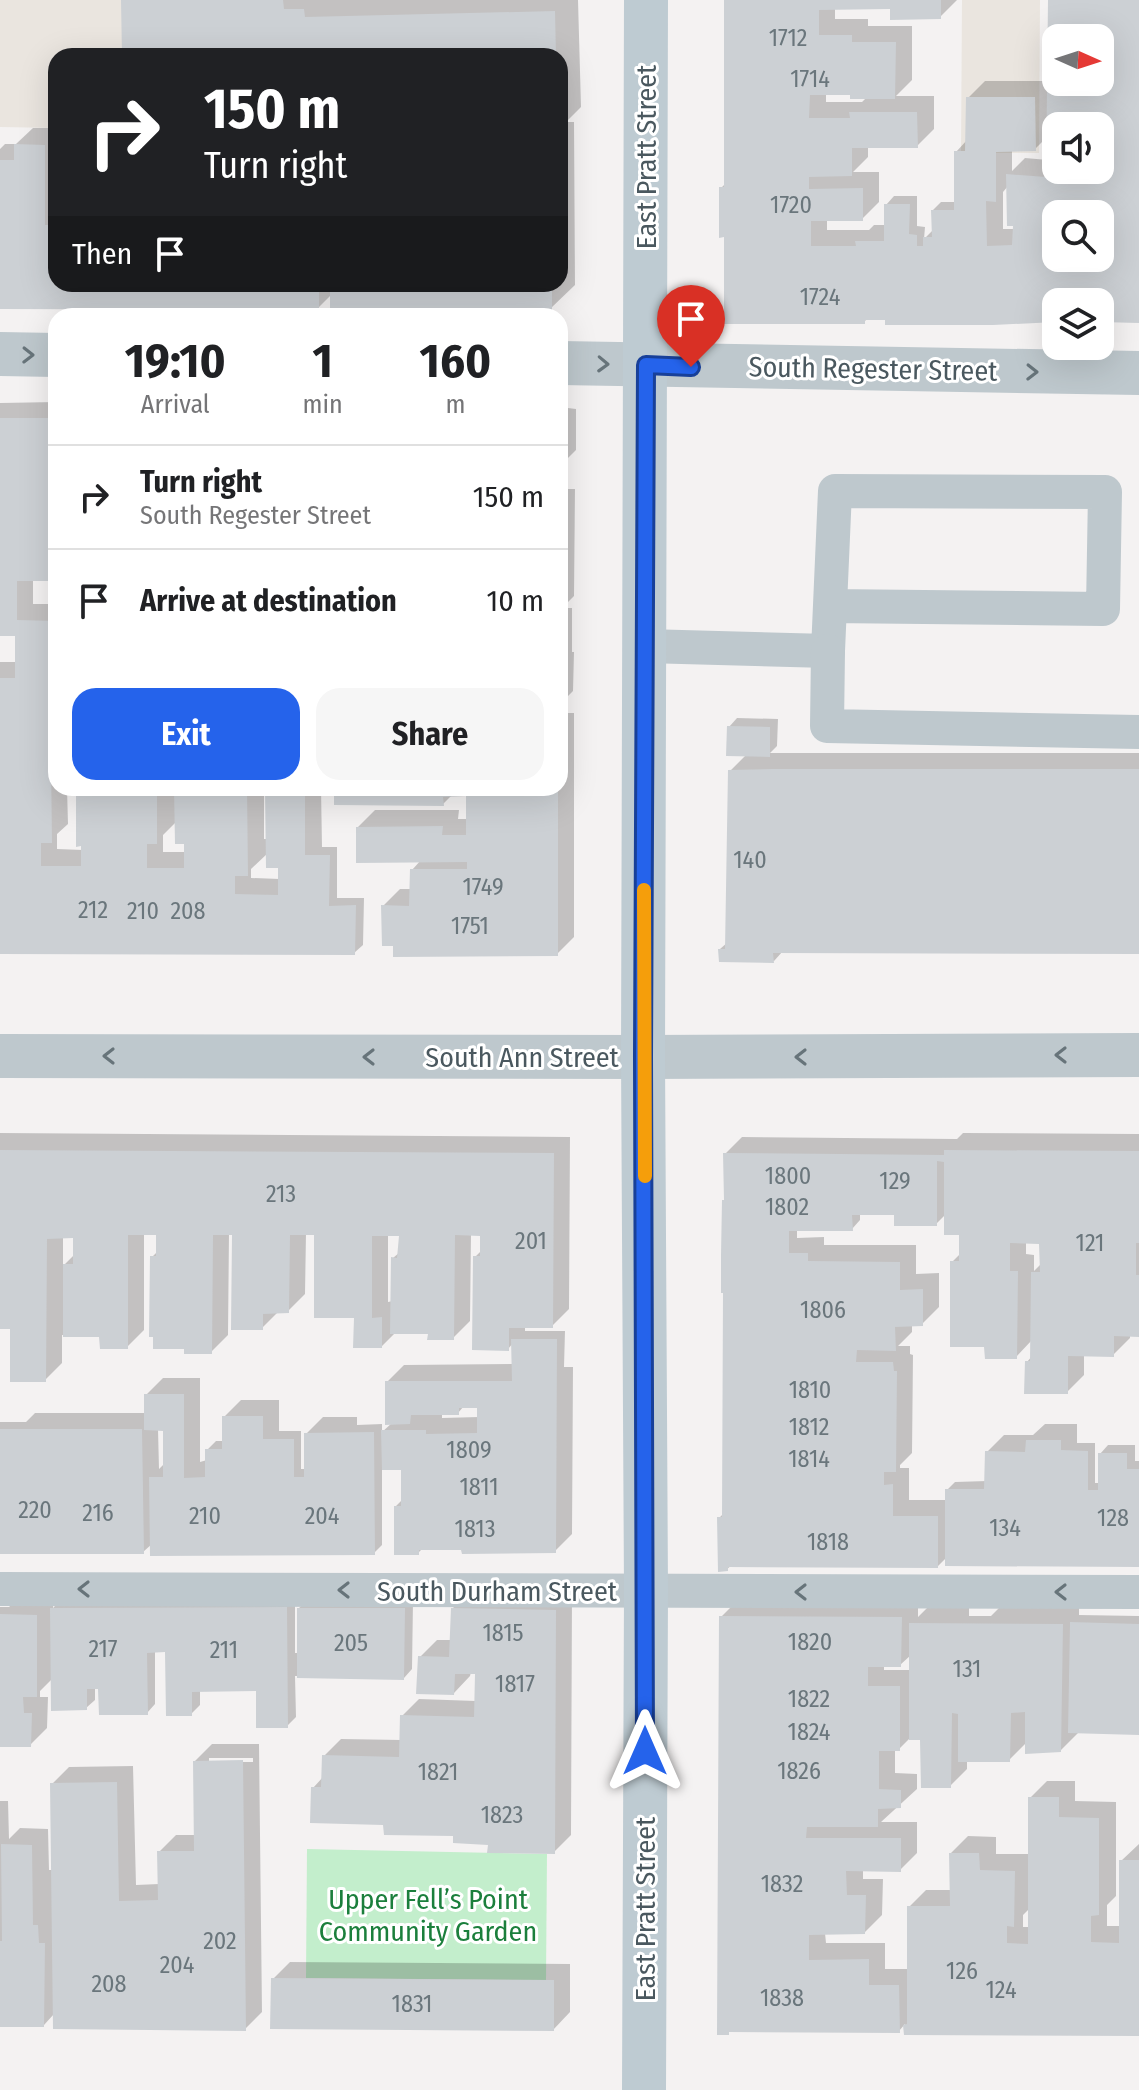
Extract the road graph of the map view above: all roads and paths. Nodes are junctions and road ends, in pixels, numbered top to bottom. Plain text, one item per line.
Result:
1 (646, 0) edge
2 (0, 354) edge
3 (48, 355) edge
4 (568, 363) edge
5 (646, 365) junction
6 (1139, 373) edge
7 (830, 606) junction
8 (645, 646) junction
9 (828, 651) junction
10 (1139, 732) edge
11 (1139, 1055) edge
12 (0, 1056) edge
13 (643, 1057) junction
14 (0, 1589) edge
15 (646, 1591) junction
16 (1139, 1592) edge
17 (644, 2090) edge

1 - 5 main road, East Pratt Street
2 -> 3 street
4 -> 5 street, South Regester Street
5 -> 6 street, South Regester Street
5 - 8 main road, East Pratt Street
7 - 7 lane
7 - 9 lane
8 - 9 lane
8 - 13 main road, East Pratt Street
9 - 10 lane
11 -> 13 street, South Ann Street
13 -> 12 street, South Ann Street
13 - 15 main road, East Pratt Street
15 -> 14 lane, South Durham Street
16 -> 15 lane, South Durham Street
15 - 17 main road, East Pratt Street

